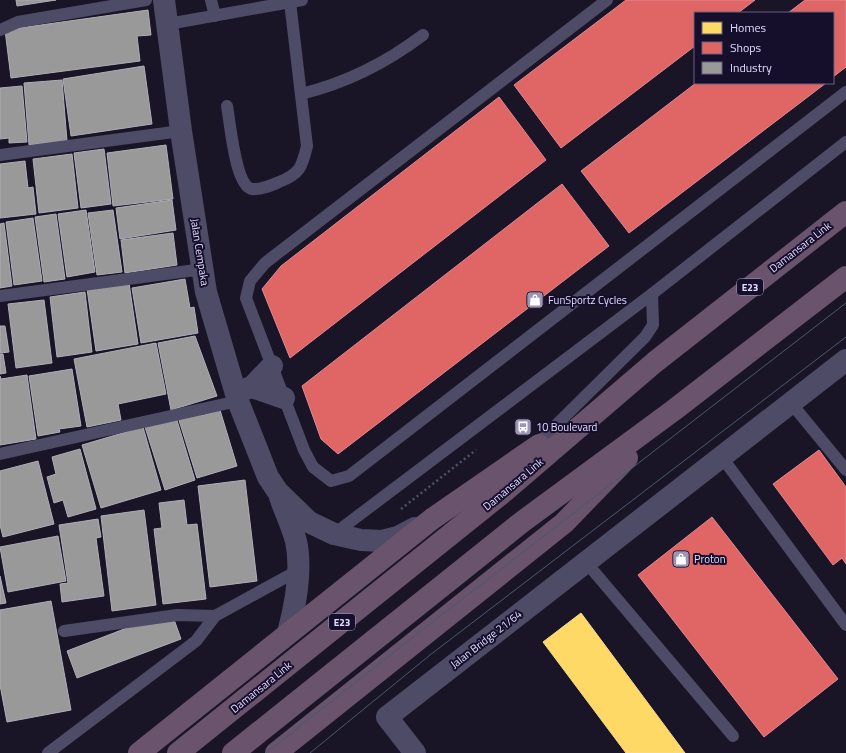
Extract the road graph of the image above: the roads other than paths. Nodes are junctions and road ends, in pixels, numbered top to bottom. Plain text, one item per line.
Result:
1 (146, 0) edge
2 (164, 0) edge
3 (211, 0) edge
4 (302, 0) edge
5 (607, 0) edge
6 (290, 2) junction
7 (215, 16) junction
8 (168, 24) junction
9 (0, 30) edge
10 (423, 35) dead end
11 (846, 92) edge
12 (301, 94) junction
13 (227, 106) dead end
14 (181, 131) junction
15 (846, 142) edge
16 (0, 155) edge
17 (846, 212) edge
18 (203, 269) junction
19 (846, 277) edge
20 (652, 294) junction
21 (0, 296) edge
22 (846, 360) edge
23 (654, 362) junction
24 (272, 366) junction
25 (242, 393) junction
26 (284, 398) junction
27 (791, 403) junction
28 (674, 410) junction
29 (0, 454) edge
30 (524, 456) junction
31 (721, 456) junction
32 (846, 470) edge
33 (278, 492) junction
34 (432, 520) junction
35 (334, 534) junction
36 (585, 561) junction
37 (297, 571) junction
38 (215, 616) junction
39 (846, 625) edge
40 (64, 631) dead end
41 (288, 634) junction
42 (733, 736) dead end
43 (410, 751) edge
44 (48, 753) edge
45 (139, 753) edge
46 (178, 753) edge
47 (233, 753) edge
48 (276, 753) edge

1 - 9 lane
2 - 8 street, Jalan Cempaka
3 - 7 lane
4 - 6 lane
5 - 24 lane
6 - 7 lane
6 - 12 lane
7 - 8 lane
8 - 14 street, Jalan Cempaka
10 - 12 lane
11 - 26 lane
12 - 13 lane
14 - 16 lane
14 - 18 street, Jalan Cempaka
15 - 20 lane
17 - 23 highway, Damansara Link / E23
18 - 21 lane
18 - 25 street, Jalan Cempaka
19 - 28 highway
20 - 30 lane
20 - 35 lane
22 - 27 street, Jalan Bridge 21/64
23 - 30 highway
23 - 46 highway, Damansara Link / E23
24 - 25 street
24 - 26 lane
25 - 26 street
25 - 29 lane
25 - 33 street, Jalan Cempaka
27 - 31 street, Jalan Bridge 21/64
27 - 32 lane
28 - 47 highway
28 - 48 highway
30 - 34 highway
31 - 36 street, Jalan Bridge 21/64
31 - 39 lane
33 - 35 street, Jalan Cempaka
33 - 37 street, Jalan Cempaka
34 - 35 street, Jalan Cempaka
34 - 41 highway
36 - 42 lane
36 - 43 street, Jalan Bridge 21/64
37 - 38 lane
37 - 41 street, Jalan Cempaka
38 - 40 lane
38 - 44 lane
41 - 45 highway

